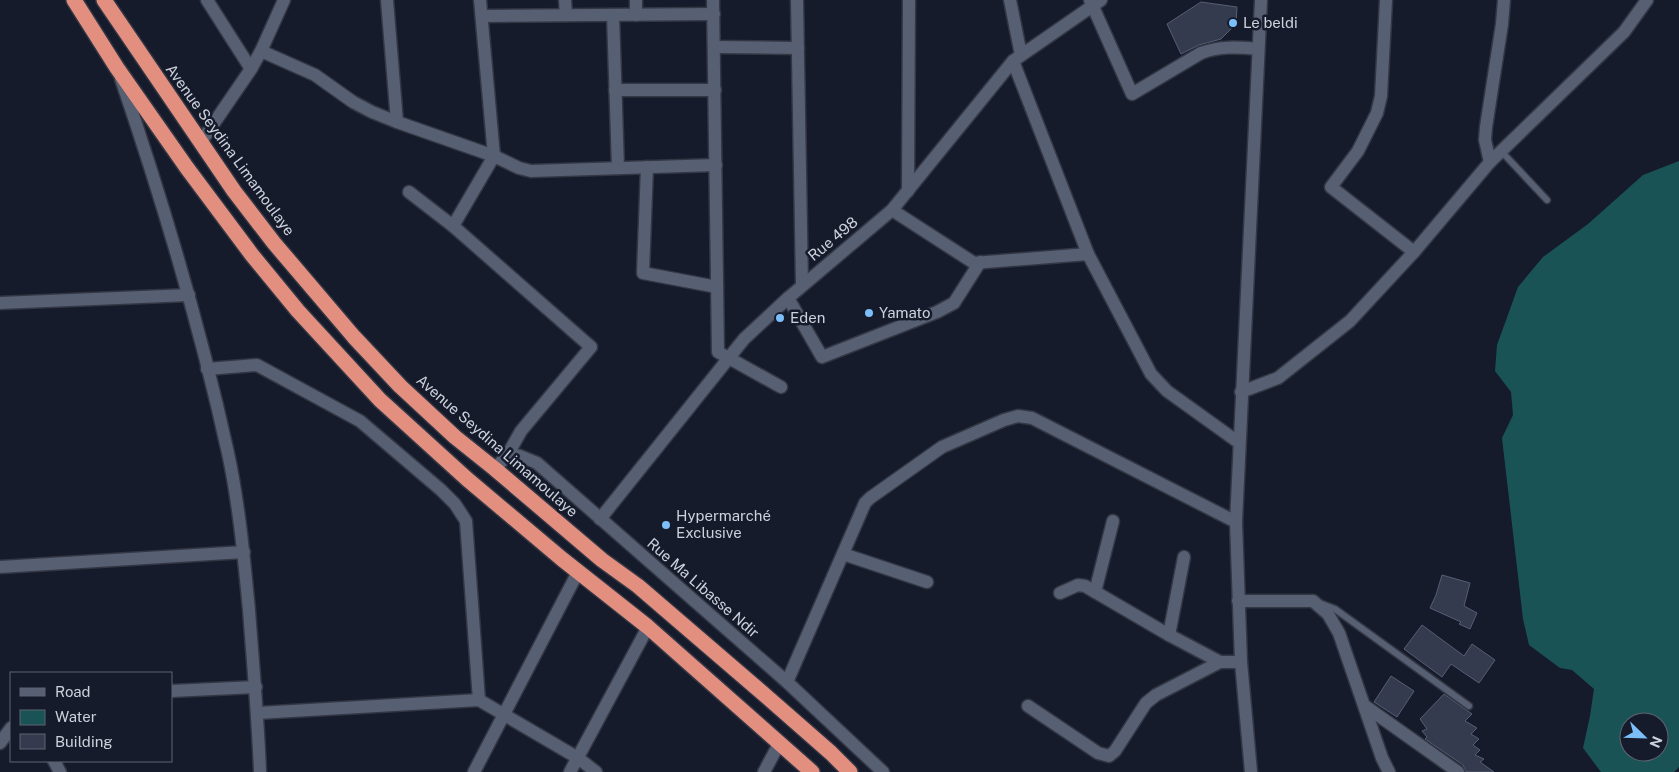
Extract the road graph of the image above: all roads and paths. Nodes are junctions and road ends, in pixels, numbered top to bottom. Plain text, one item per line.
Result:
1 (74, 0) edge
2 (104, 0) edge
3 (207, 0) edge
4 (284, 0) edge
5 (387, 0) edge
6 (480, 0) edge
7 (565, 0) edge
8 (636, 0) edge
9 (714, 0) edge
10 (797, 0) edge
11 (909, 0) edge
12 (1010, 0) edge
13 (1261, 0) edge
14 (1386, 0) edge
15 (1504, 0) edge
16 (1647, 0) edge
17 (1094, 2) edge
18 (714, 14) junction
19 (566, 15) junction
20 (613, 15) junction
21 (636, 15) junction
22 (482, 16) junction
23 (714, 46) junction
24 (798, 48) junction
25 (1258, 49) junction
26 (261, 50) junction
27 (1017, 58) junction
28 (117, 68) junction
29 (250, 69) junction
30 (615, 90) junction
31 (715, 90) junction
32 (397, 122) junction
33 (202, 142) junction
34 (1501, 151) junction
35 (494, 156) junction
36 (1490, 162) junction
37 (716, 165) junction
38 (647, 167) junction
39 (618, 168) junction
40 (908, 191) junction
41 (409, 192) dead end
42 (1547, 200) dead end
43 (892, 210) junction
44 (453, 226) junction
45 (1414, 252) junction
46 (1088, 254) junction
47 (980, 262) junction
48 (802, 285) junction
49 (717, 287) junction
50 (189, 295) junction
51 (788, 298) junction
52 (0, 302) edge
53 (728, 357) junction
54 (208, 369) junction
55 (781, 387) dead end
56 (1241, 392) junction
57 (1238, 442) junction
58 (508, 454) junction
59 (495, 468) junction
60 (600, 519) junction
61 (1113, 521) dead end
62 (1236, 522) junction
63 (244, 552) junction
64 (843, 554) junction
65 (1184, 557) dead end
66 (0, 568) edge
67 (578, 572) junction
68 (927, 582) dead end
69 (1095, 592) junction
70 (1060, 593) dead end
71 (1238, 601) junction
72 (1313, 601) junction
73 (648, 627) junction
74 (1169, 635) junction
75 (1220, 662) junction
76 (1241, 662) junction
77 (787, 682) junction
78 (256, 687) junction
79 (172, 691) edge
80 (479, 700) junction
81 (1028, 706) dead end
82 (1365, 706) junction
83 (1469, 706) dead end
84 (258, 713) junction
85 (505, 714) junction
86 (10, 729) edge
87 (780, 742) junction
88 (0, 743) edge
89 (578, 758) junction
90 (260, 772) edge
91 (474, 772) edge
92 (570, 772) edge
93 (596, 772) edge
94 (764, 772) edge
95 (812, 772) edge
96 (850, 772) edge
97 (883, 772) edge
98 (1251, 772) edge
99 (1389, 772) edge
100 (1458, 772) edge

1 - 28 highway
2 - 33 highway, Avenue Seydina Limamoulaye
3 - 29 street
4 - 26 street
5 - 32 street
6 - 22 street
7 - 19 street
8 - 21 street
9 - 18 street
10 - 24 street
11 - 40 street
12 - 27 street
13 - 25 street
14 - 45 street
15 - 36 street
16 - 34 street
17 - 25 street
17 - 27 street, Rue 498
18 - 21 street
18 - 23 street
19 - 20 street
19 - 22 street
20 - 21 street
20 - 30 street
22 - 35 street
23 - 24 street
23 - 31 street
24 - 48 street
25 - 56 street
26 - 29 street
26 - 32 street
27 - 40 street, Rue 498
27 - 46 street
28 - 50 street
28 - 67 highway
29 - 33 street
30 - 31 street
30 - 39 street
31 - 37 street
32 - 35 street
33 - 59 highway, Avenue Seydina Limamoulaye
34 - 36 street
34 - 42 lane
35 - 39 street
35 - 44 street
36 - 45 street
37 - 38 street
37 - 49 street
38 - 39 street
38 - 49 street
40 - 43 street, Rue 498
41 - 44 street
43 - 47 street
43 - 48 street, Rue 498
44 - 58 street
45 - 56 street
46 - 47 street
46 - 57 street
47 - 51 street
48 - 51 street, Rue 498
49 - 53 street
50 - 52 street
50 - 54 street
51 - 53 street, Rue 498
53 - 55 street
53 - 60 street, Rue 498
54 - 63 street
54 - 80 street
56 - 57 street
57 - 62 street
58 - 59 street
58 - 60 street, Rue Ma Libasse Ndir
59 - 96 highway, Avenue Seydina Limamoulaye
60 - 77 street, Rue Ma Libasse Ndir
61 - 69 street
62 - 64 street
62 - 71 street
63 - 66 street
63 - 78 street
64 - 68 street
64 - 77 street
65 - 74 street
67 - 73 highway
67 - 85 street
69 - 70 street
69 - 74 street
71 - 72 street
71 - 76 street
72 - 82 street
72 - 83 lane
73 - 87 highway
73 - 89 street
74 - 75 street
75 - 76 street
75 - 81 street
76 - 98 street
77 - 97 street, Rue Ma Libasse Ndir
78 - 79 street
78 - 84 street
80 - 84 street
80 - 85 street
82 - 99 street
82 - 100 street
84 - 90 street
85 - 89 street
85 - 91 street
86 - 88 street
87 - 94 street
87 - 95 highway
89 - 92 street
89 - 93 street

